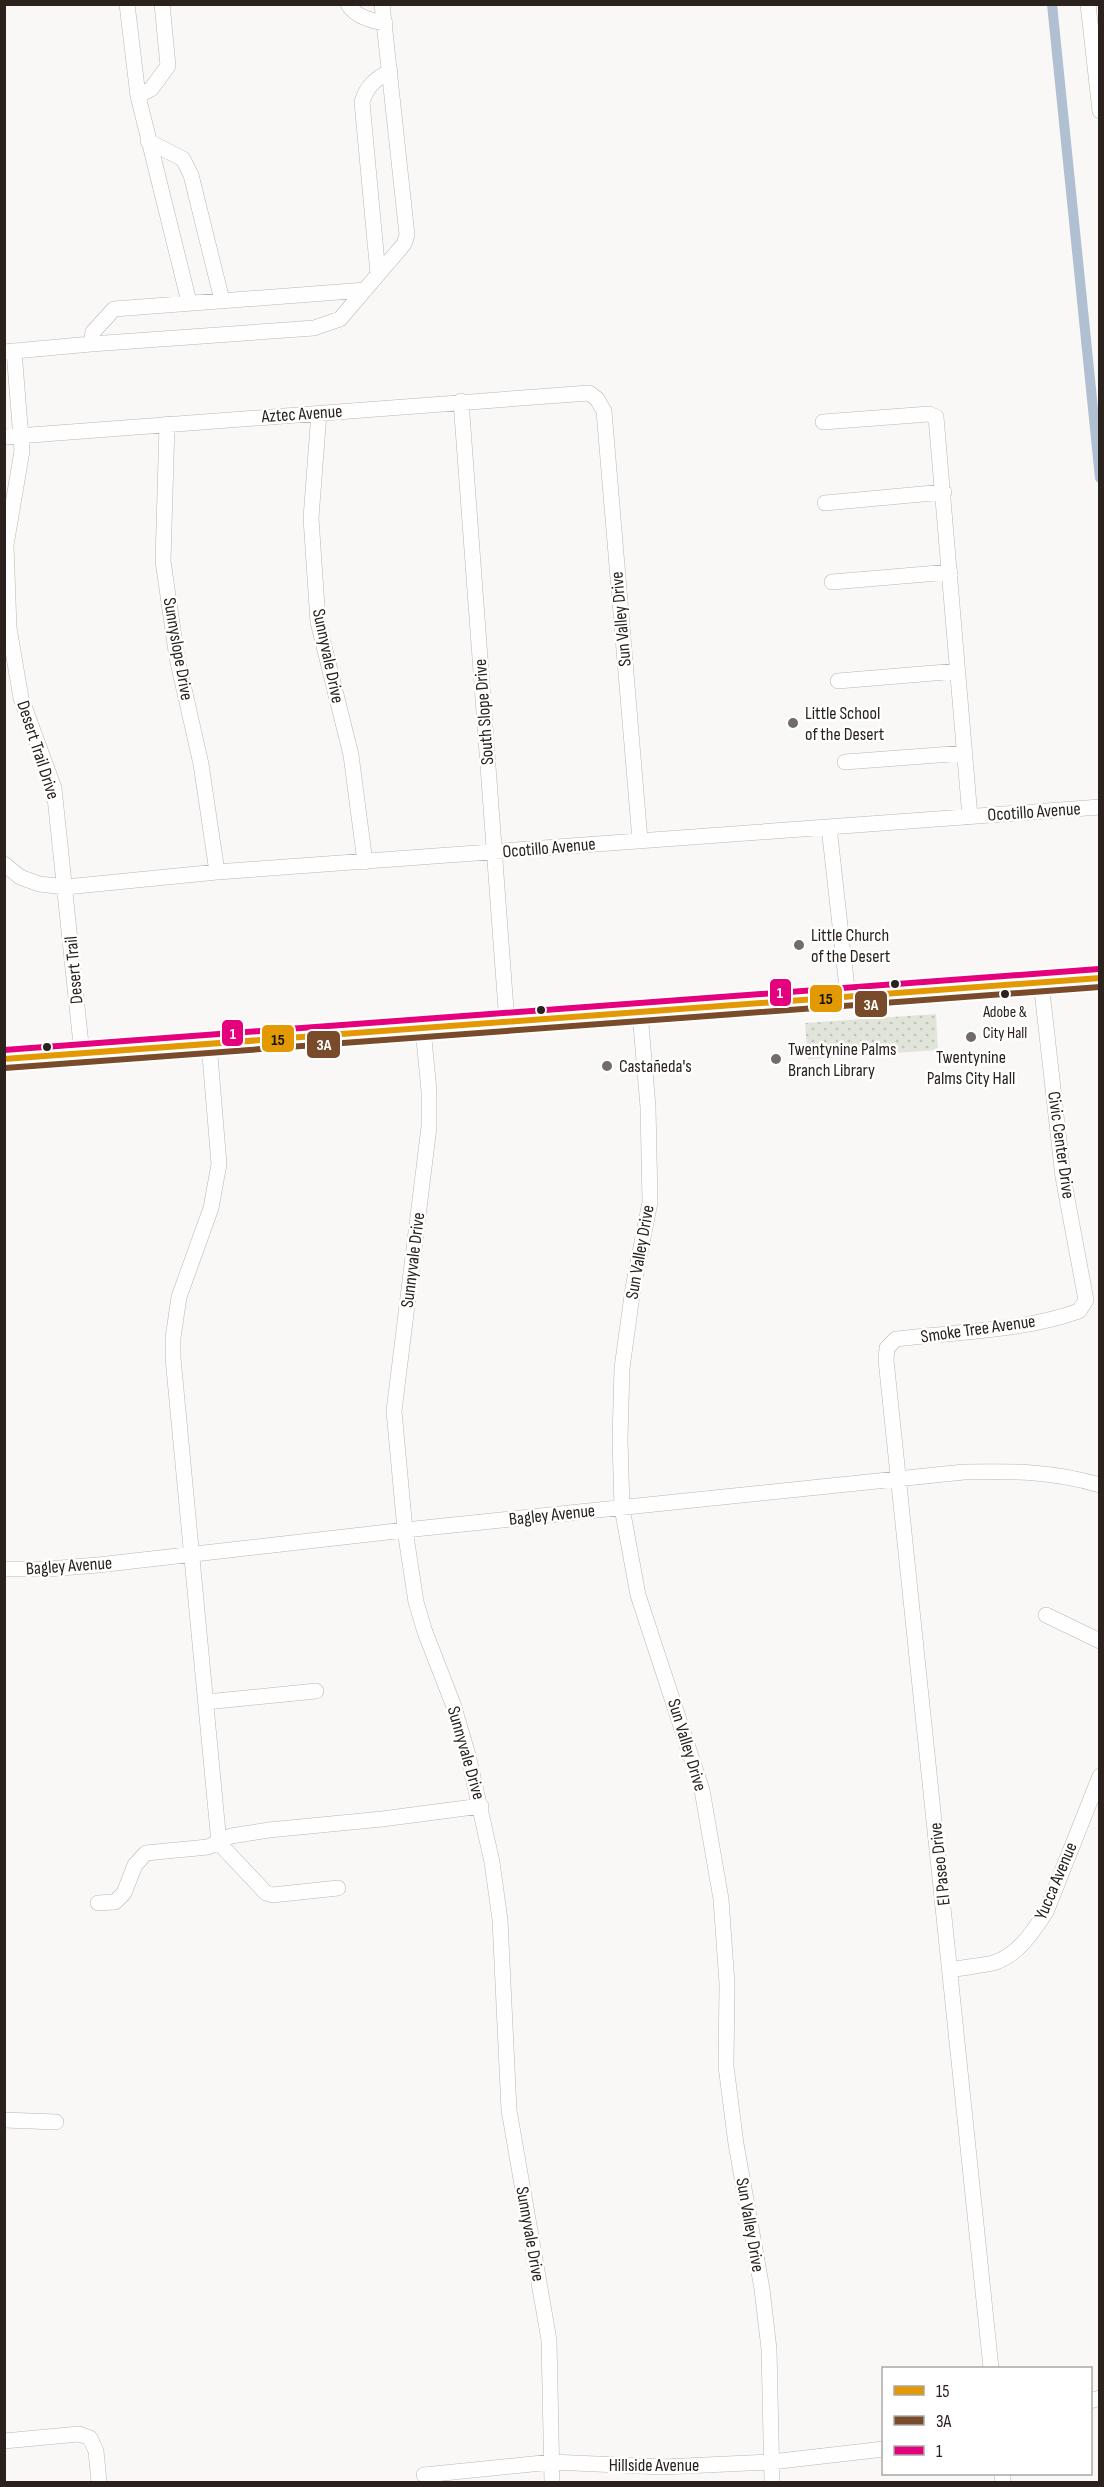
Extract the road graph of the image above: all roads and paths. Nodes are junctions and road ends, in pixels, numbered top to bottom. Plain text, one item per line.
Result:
1 (128, 4) edge
2 (162, 4) edge
3 (348, 4) edge
4 (382, 4) edge
5 (1088, 4) edge
6 (385, 23) junction
7 (390, 71) junction
8 (138, 96) junction
9 (1100, 111) edge
10 (148, 141) junction
11 (378, 274) junction
12 (365, 290) junction
13 (222, 300) junction
14 (189, 302) junction
15 (91, 344) junction
16 (9, 351) edge
17 (597, 399) joint
18 (461, 401) junction
19 (319, 412) junction
20 (823, 422) dead end
21 (167, 424) junction
22 (22, 436) junction
23 (4, 437) edge
24 (944, 492) junction
25 (825, 503) dead end
26 (950, 572) junction
27 (832, 582) dead end
28 (958, 671) junction
29 (838, 681) dead end
30 (965, 753) junction
31 (846, 762) dead end
32 (1100, 807) edge
33 (970, 817) junction
34 (830, 827) junction
35 (640, 840) junction
36 (494, 852) junction
37 (365, 862) junction
38 (4, 864) edge
39 (217, 872) junction
40 (66, 887) junction
41 (1100, 978) edge
42 (1041, 982) junction
43 (848, 997) junction
44 (640, 1013) junction
45 (507, 1023) junction
46 (423, 1029) junction
47 (209, 1044) junction
48 (82, 1054) junction
49 (4, 1059) edge
50 (1083, 1307) joint
51 (886, 1360) joint
52 (898, 1477) junction
53 (1100, 1485) edge
54 (622, 1508) junction
55 (405, 1530) junction
56 (191, 1554) junction
57 (4, 1569) edge
58 (1046, 1615) dead end
59 (1100, 1641) edge
60 (316, 1691) dead end
61 (206, 1702) junction
62 (1100, 1776) edge
63 (481, 1806) junction
64 (219, 1843) junction
65 (338, 1888) dead end
66 (98, 1903) dead end
67 (951, 1970) junction
68 (4, 2120) edge
69 (56, 2122) dead end
70 (991, 2367) edge
71 (4, 2441) edge
72 (882, 2449) edge
73 (552, 2462) junction
74 (771, 2462) junction
75 (424, 2475) dead end
76 (99, 2482) edge
77 (552, 2482) edge
78 (772, 2482) edge

1 - 8 street
2 - 8 street
3 - 6 street
4 - 6 street
5 - 9 street
6 - 7 street
7 - 11 street
7 - 11 street
8 - 10 street
10 - 13 street
10 - 14 street
11 - 12 street
12 - 13 street
12 - 15 street
13 - 14 street
14 - 15 street
15 - 16 street
16 - 22 street, Desert Trail Drive
17 - 18 street, Aztec Avenue
17 - 35 street, Sun Valley Drive
18 - 19 street, Aztec Avenue
18 - 36 street, South Slope Drive
19 - 21 street, Aztec Avenue
19 - 37 street, Sunnyvale Drive
20 - 24 street
21 - 22 street, Aztec Avenue
21 - 39 street, Sunnyslope Drive
22 - 23 street, Aztec Avenue
22 - 40 street, Desert Trail Drive
24 - 25 street
24 - 26 street
26 - 27 street
26 - 28 street
28 - 29 street
28 - 30 street
30 - 31 street
30 - 33 street
32 - 33 street, Ocotillo Avenue
33 - 34 street, Ocotillo Avenue
34 - 35 street, Ocotillo Avenue
34 - 43 street
35 - 36 street, Ocotillo Avenue
36 - 37 street, Ocotillo Avenue
36 - 45 street, South Slope Drive
37 - 39 street, Ocotillo Avenue
38 - 40 street, Ocotillo Avenue
39 - 40 street, Ocotillo Avenue
40 - 48 street, Desert Trail
41 - 42 main road
42 - 43 main road
42 - 50 street, Civic Center Drive
43 - 44 main road
44 - 45 main road
44 - 54 street, Sun Valley Drive
45 - 46 main road
46 - 47 main road
46 - 55 street, Sunnyvale Drive
47 - 48 main road
47 - 56 street
48 - 49 main road
50 - 51 street, Smoke Tree Avenue
51 - 52 street, El Paseo Drive
52 - 53 street, Bagley Avenue
52 - 54 street, Bagley Avenue
52 - 67 street, El Paseo Drive
54 - 55 street, Bagley Avenue
54 - 74 street, Sun Valley Drive
55 - 56 street, Bagley Avenue
55 - 63 street, Sunnyvale Drive
56 - 57 street, Bagley Avenue
56 - 61 street
58 - 59 street
60 - 61 street
61 - 64 street
62 - 67 street, Yucca Avenue
63 - 64 street
63 - 73 street, Sunnyvale Drive
64 - 65 street
64 - 66 street
67 - 70 street, El Paseo Drive
68 - 69 street
71 - 76 street
72 - 74 street, Hillside Avenue
73 - 74 street, Hillside Avenue
73 - 75 street, Hillside Avenue
73 - 77 street, Sunnyvale Drive
74 - 78 street, Sun Valley Drive

